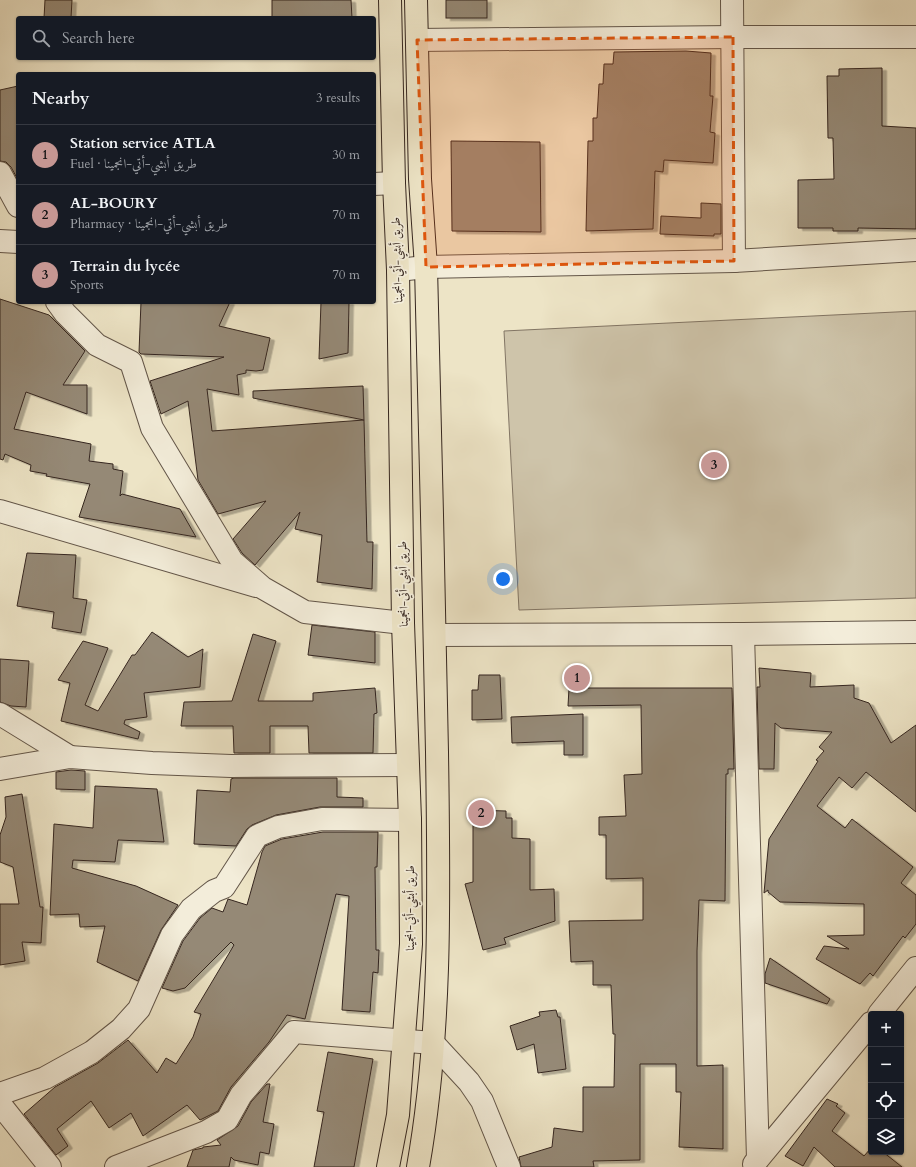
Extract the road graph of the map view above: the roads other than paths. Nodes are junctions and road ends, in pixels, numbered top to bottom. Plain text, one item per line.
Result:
1 (390, 0) edge
2 (416, 0) edge
3 (732, 0) edge
4 (733, 37) junction
5 (916, 37) edge
6 (417, 40) junction
7 (0, 173) edge
8 (384, 183) edge
9 (16, 202) edge
10 (0, 241) edge
11 (16, 242) edge
12 (916, 250) edge
13 (734, 261) junction
14 (426, 268) junction
15 (398, 270) junction
16 (58, 304) edge
17 (0, 511) edge
18 (263, 588) junction
19 (403, 623) junction
20 (916, 632) edge
21 (743, 634) junction
22 (435, 635) junction
23 (0, 714) edge
24 (70, 757) junction
25 (407, 765) junction
26 (0, 769) edge
27 (410, 820) junction
28 (916, 968) edge
29 (881, 1011) edge
30 (868, 1028) edge
31 (404, 1040) junction
32 (432, 1043) junction
33 (0, 1094) edge
34 (0, 1104) edge
35 (755, 1163) edge
36 (50, 1167) edge
37 (116, 1167) edge
38 (388, 1167) edge
39 (418, 1167) edge
40 (509, 1167) edge

1 - 8 highway, طريق أبشي-أتي-انجمينا
2 - 6 highway
3 - 4 street
4 - 5 street
4 - 6 street
4 - 13 street
6 - 14 highway
7 - 9 street
8 - 15 highway, طريق أبشي-أتي-انجمينا
10 - 11 street
12 - 13 street
13 - 14 street
14 - 15 street
14 - 22 highway
15 - 19 highway, طريق أبشي-أتي-انجمينا
16 - 18 street
17 - 18 street
18 - 19 street
19 - 25 highway, طريق أبشي-أتي-انجمينا
20 - 21 street
21 - 22 street
21 - 35 street
22 - 32 highway
23 - 24 street
24 - 25 street
24 - 26 street
25 - 27 highway, طريق أبشي-أتي-انجمينا
27 - 31 highway, طريق أبشي-أتي-انجمينا
27 - 33 street
28 - 29 street
30 - 35 street
31 - 32 street
31 - 37 street
31 - 38 highway, طريق أبشي-أتي-انجمينا
32 - 39 highway
32 - 40 street
34 - 36 street

